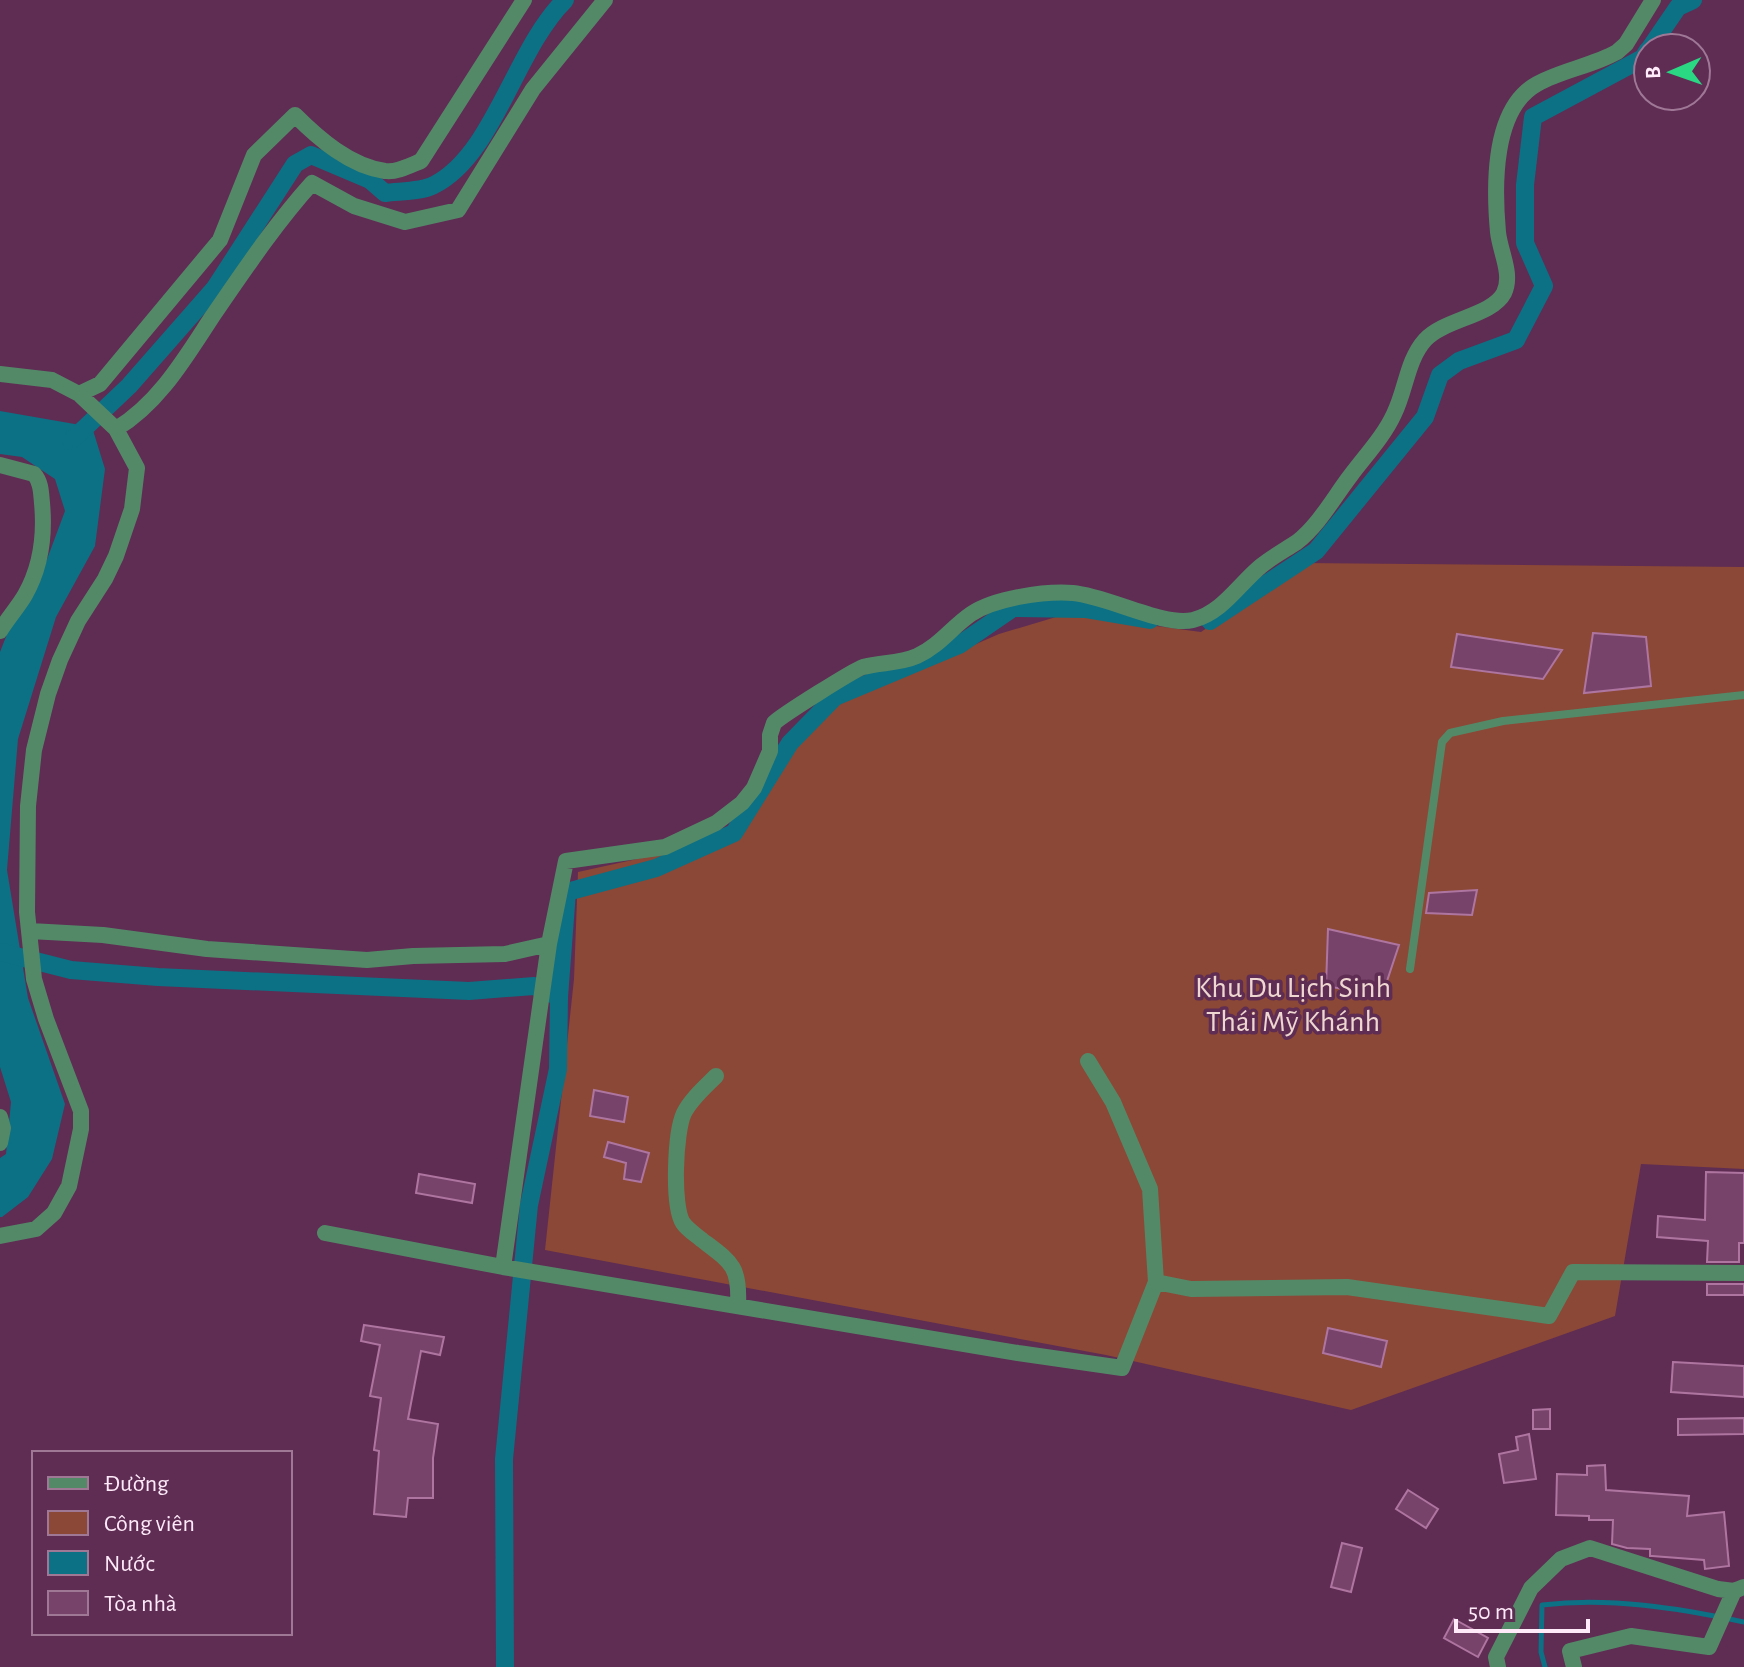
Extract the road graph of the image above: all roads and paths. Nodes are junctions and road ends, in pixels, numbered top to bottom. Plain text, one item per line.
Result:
1 (524, 0) edge
2 (605, 0) edge
3 (1653, 0) edge
4 (0, 374) edge
5 (80, 395) junction
6 (116, 429) junction
7 (0, 465) edge
8 (0, 631) edge
9 (1744, 695) edge
10 (30, 936) junction
11 (549, 944) junction
12 (1410, 969) dead end
13 (1088, 1061) dead end
14 (716, 1076) dead end
15 (0, 1117) edge
16 (0, 1143) edge
17 (325, 1233) dead end
18 (0, 1236) edge
19 (504, 1268) junction
20 (1744, 1273) edge
21 (1156, 1282) junction
22 (738, 1305) junction
23 (1739, 1589) edge
24 (1498, 1667) edge
25 (1574, 1667) edge

1 - 5 street
2 - 6 street
3 - 11 street
4 - 5 street
5 - 6 street
6 - 10 street
7 - 8 street
9 - 12 lane
10 - 11 street
10 - 18 street
11 - 19 street
13 - 21 street
14 - 22 street
15 - 16 street
17 - 19 street
19 - 22 street
20 - 21 street
21 - 22 street
23 - 24 street
23 - 25 street

